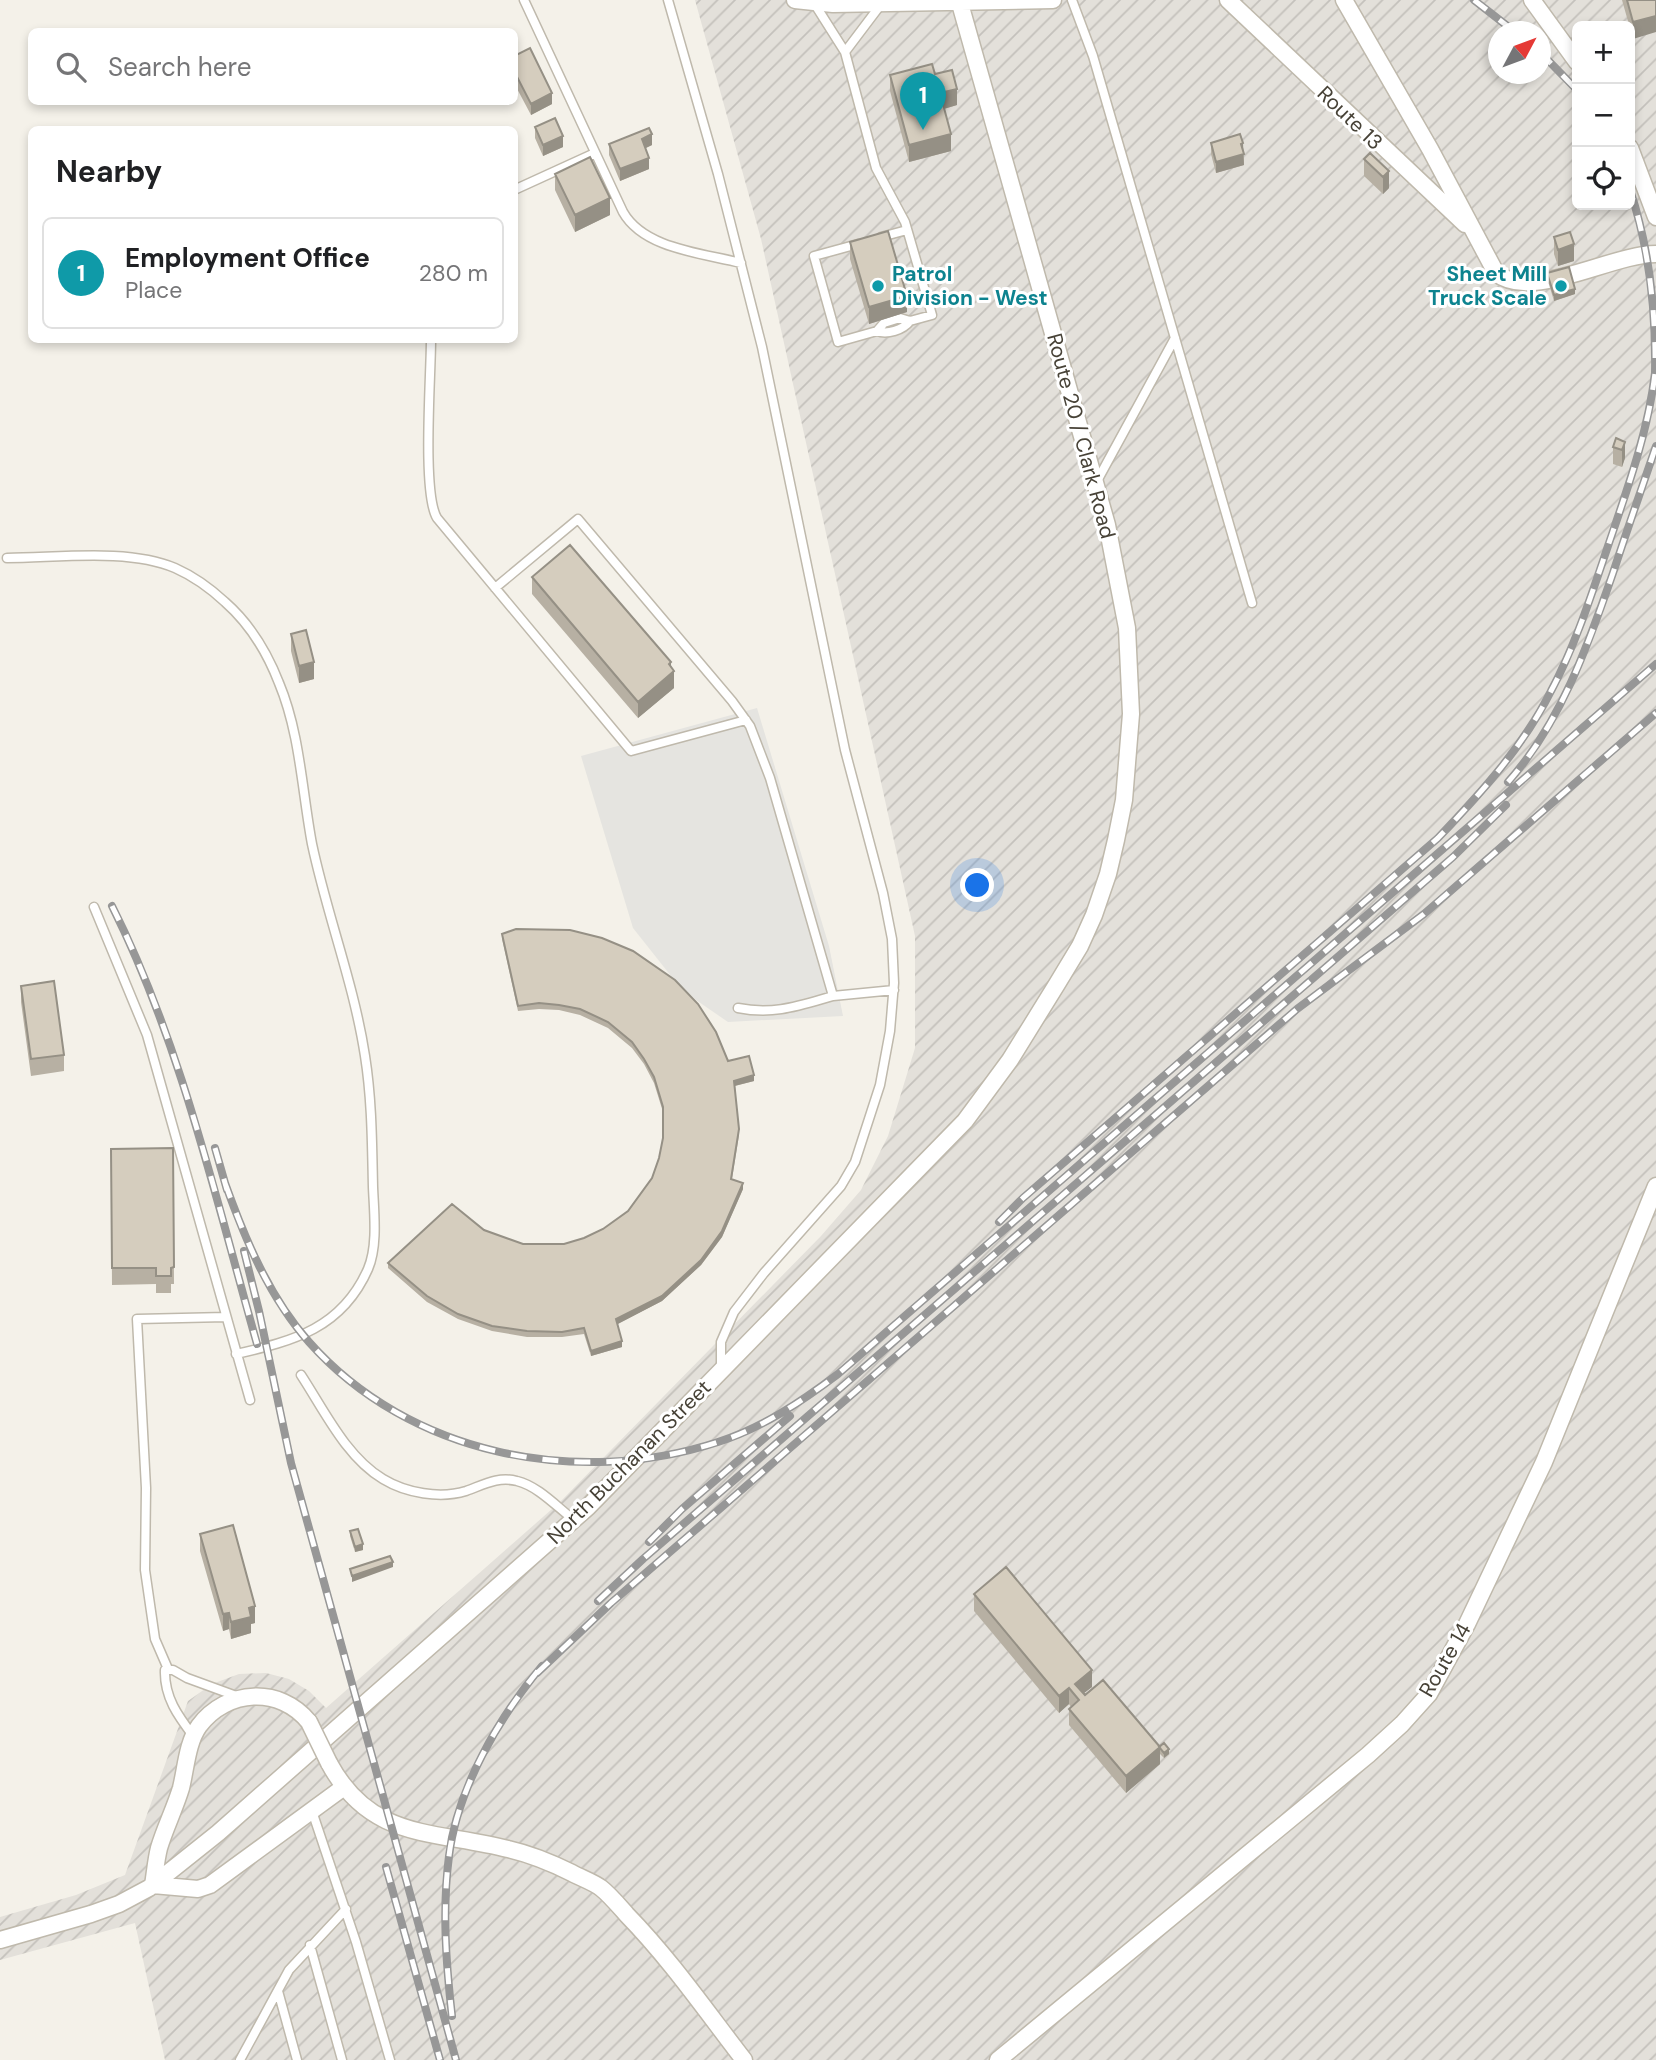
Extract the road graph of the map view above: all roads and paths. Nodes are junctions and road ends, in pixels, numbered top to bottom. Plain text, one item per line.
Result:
1 (524, 0) edge
2 (668, 0) edge
3 (795, 0) edge
4 (959, 0) edge
5 (1053, 0) edge
6 (1072, 0) edge
7 (1227, 0) edge
8 (1345, 0) edge
9 (1532, 0) edge
10 (814, 3) junction
11 (882, 3) junction
12 (845, 51) junction
13 (1572, 55) edge
14 (595, 153) junction
15 (1635, 162) edge
16 (518, 188) edge
17 (1656, 217) edge
18 (907, 230) junction
19 (1475, 233) junction
20 (1656, 254) edge
21 (741, 263) junction
22 (1175, 338) junction
23 (431, 343) edge
24 (1096, 484) junction
25 (7, 558) dead end
26 (495, 588) junction
27 (1252, 603) dead end
28 (746, 720) junction
29 (1116, 840) joint
30 (94, 907) dead end
31 (894, 990) junction
32 (833, 996) junction
33 (738, 1008) dead end
34 (1656, 1186) edge
35 (226, 1317) junction
36 (236, 1354) junction
37 (721, 1371) junction
38 (301, 1375) dead end
39 (250, 1400) dead end
40 (574, 1520) junction
41 (168, 1669) junction
42 (242, 1698) junction
43 (194, 1737) junction
44 (344, 1787) junction
45 (312, 1811) junction
46 (153, 1885) junction
47 (346, 1909) junction
48 (0, 1940) edge
49 (310, 1945) junction
50 (278, 1991) junction
51 (240, 2060) edge
52 (297, 2060) edge
53 (342, 2060) edge
54 (390, 2060) edge
55 (744, 2060) edge
56 (999, 2060) edge

1 - 14 lane
2 - 21 lane
3 - 10 street
4 - 5 street
4 - 11 street
4 - 24 street, Route 20 / Clark Road
6 - 22 lane
7 - 19 street, Route 13
8 - 19 street, Route 13
9 - 13 street
10 - 11 street
10 - 12 lane
11 - 12 lane
12 - 18 lane
14 - 16 lane
14 - 21 lane
15 - 17 street
18 - 18 lane
19 - 20 street, Route 13
21 - 31 lane
22 - 24 lane
22 - 27 lane
23 - 26 lane
24 - 29 street, Route 20 / Clark Road
25 - 36 lane
26 - 28 lane
26 - 28 lane
28 - 32 lane
29 - 37 street, North Buchanan Street
30 - 35 lane
31 - 32 lane
31 - 37 lane
32 - 33 lane
34 - 56 street, Route 14
35 - 36 lane
35 - 41 lane
36 - 39 lane
37 - 40 street, North Buchanan Street
38 - 40 lane
40 - 46 street, North Buchanan Street
41 - 42 lane
41 - 43 lane
42 - 43 street
42 - 44 street, bridge
43 - 46 street
44 - 45 street
44 - 55 street
45 - 46 street
45 - 47 lane
46 - 48 street, North Buchanan Street
47 - 49 lane
47 - 54 lane
49 - 50 lane
49 - 53 lane
50 - 51 lane
50 - 52 lane

